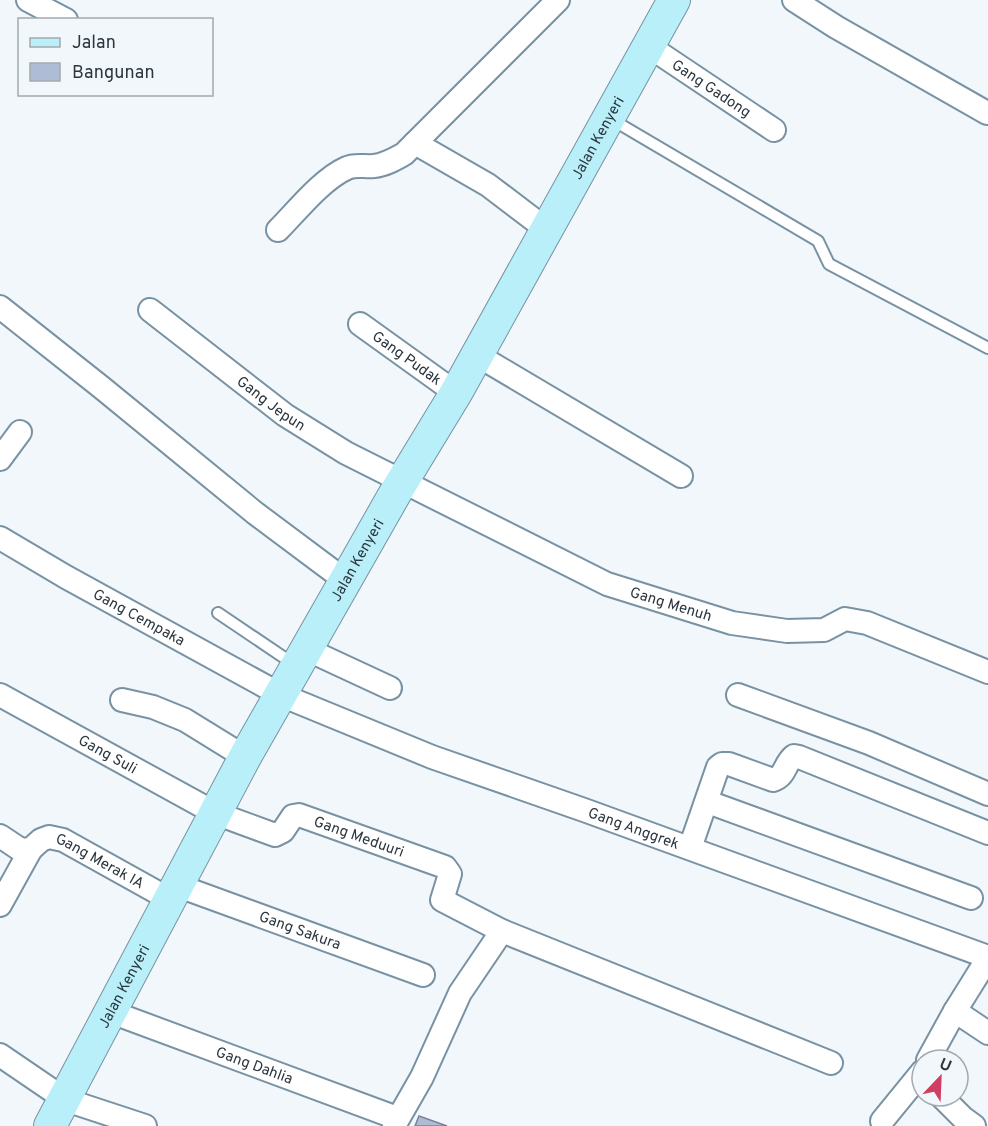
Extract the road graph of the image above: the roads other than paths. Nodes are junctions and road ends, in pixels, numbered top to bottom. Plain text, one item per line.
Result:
1 (28, 0) edge
2 (558, 0) edge
3 (674, 0) edge
4 (794, 0) edge
5 (62, 18) edge
6 (650, 47) junction
7 (987, 113) edge
8 (608, 118) junction
9 (774, 130) dead end
10 (415, 143) junction
11 (546, 229) junction
12 (278, 230) dead end
13 (0, 307) edge
14 (150, 310) dead end
15 (360, 324) dead end
16 (988, 348) edge
17 (477, 355) junction
18 (456, 393) junction
19 (20, 432) dead end
20 (0, 459) edge
21 (681, 476) dead end
22 (403, 481) junction
23 (0, 538) edge
24 (346, 581) junction
25 (218, 613) dead end
26 (301, 658) junction
27 (988, 672) edge
28 (390, 688) dead end
29 (0, 695) edge
30 (281, 695) junction
31 (738, 695) dead end
32 (122, 700) dead end
33 (245, 757) junction
34 (988, 794) edge
35 (708, 802) junction
36 (215, 813) junction
37 (988, 833) edge
38 (0, 836) edge
39 (690, 848) junction
40 (31, 849) junction
41 (173, 892) junction
42 (971, 898) dead end
43 (0, 905) edge
44 (502, 931) junction
45 (988, 958) edge
46 (423, 975) dead end
47 (955, 1011) junction
48 (111, 1012) junction
49 (988, 1033) edge
50 (935, 1048) edge
51 (0, 1055) edge
52 (831, 1063) dead end
53 (910, 1087) edge
54 (953, 1108) edge
55 (58, 1113) edge
56 (882, 1120) dead end
57 (396, 1122) edge
58 (145, 1126) edge
59 (974, 1126) edge

1 - 5 street
2 - 10 street
3 - 6 street, Jalan Kenyeri
4 - 7 street
6 - 8 street, Jalan Kenyeri
6 - 9 street, Gang Gadong
8 - 11 street, Jalan Kenyeri
8 - 16 lane
10 - 11 street
10 - 12 street
11 - 17 street, Jalan Kenyeri
13 - 24 street
14 - 22 street, Gang Jepun
15 - 18 street, Gang Pudak
17 - 18 street, Jalan Kenyeri
17 - 21 street
18 - 22 street, Jalan Kenyeri
19 - 20 street
22 - 24 street, Jalan Kenyeri
22 - 27 street, Gang Menuh
23 - 30 street, Gang Cempaka
24 - 26 street, Jalan Kenyeri
25 - 26 lane
26 - 28 street
26 - 30 street, Jalan Kenyeri
29 - 36 street, Gang Suli
30 - 33 street, Jalan Kenyeri
30 - 39 street, Gang Anggrek
31 - 34 street
32 - 33 street
33 - 36 street, Jalan Kenyeri
35 - 37 street
35 - 39 street
35 - 42 street
36 - 41 street, Jalan Kenyeri
36 - 44 street, Gang Meduuri
38 - 40 street, Gang Merak IA
39 - 45 street, Gang Anggrek
40 - 41 street, Gang Merak IA
40 - 43 street
41 - 46 street, Gang Sakura
41 - 48 street, Jalan Kenyeri
44 - 52 street
44 - 57 street
45 - 47 street
47 - 49 street
47 - 50 street
48 - 55 street, Jalan Kenyeri
48 - 57 street, Gang Dahlia
51 - 55 street
53 - 56 street
54 - 59 street
55 - 58 street

